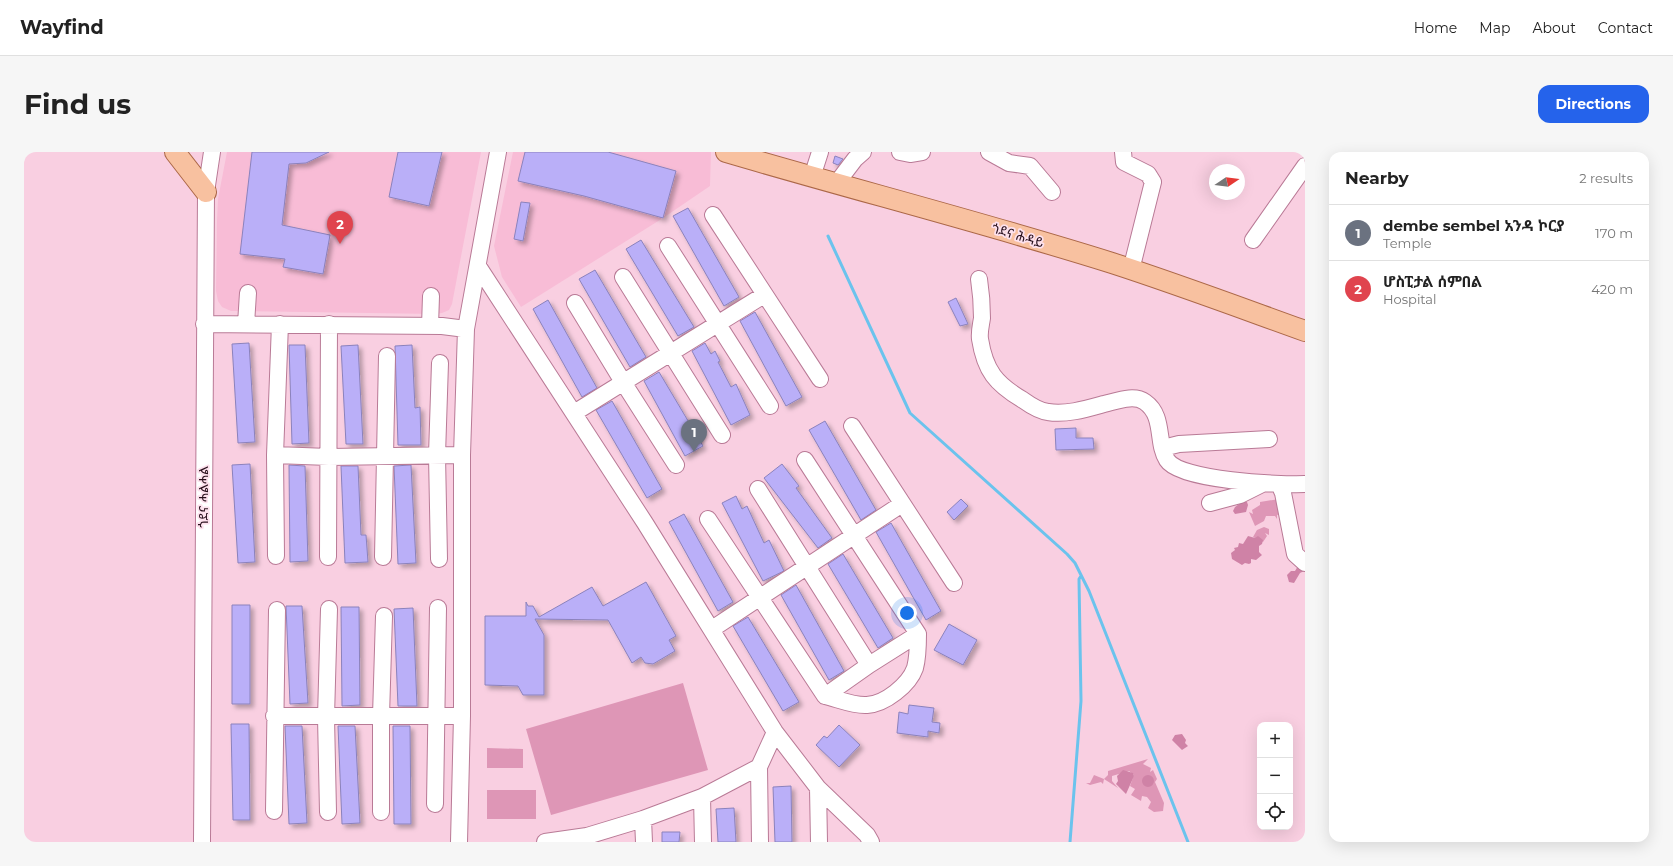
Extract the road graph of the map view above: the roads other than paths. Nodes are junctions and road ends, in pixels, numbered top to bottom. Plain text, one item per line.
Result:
1 (175, 152) edge
2 (212, 152) edge
3 (498, 152) edge
4 (726, 152) edge
5 (820, 152) edge
6 (863, 152) edge
7 (900, 152) edge
8 (922, 152) edge
9 (989, 152) edge
10 (1123, 152) edge
11 (1305, 166) edge
12 (812, 177) junction
13 (836, 184) junction
14 (206, 192) junction
15 (1052, 192) dead end
16 (713, 215) dead end
17 (1253, 240) dead end
18 (668, 246) dead end
19 (478, 266) junction
20 (1131, 270) junction
21 (623, 277) dead end
22 (979, 279) dead end
23 (248, 293) dead end
24 (764, 295) junction
25 (431, 296) dead end
26 (575, 303) dead end
27 (204, 324) junction
28 (246, 324) junction
29 (280, 324) junction
30 (329, 324) junction
31 (718, 325) junction
32 (430, 326) junction
33 (466, 328) junction
34 (1305, 331) edge
35 (672, 353) junction
36 (387, 356) dead end
37 (440, 364) dead end
38 (820, 379) dead end
39 (623, 382) junction
40 (770, 406) dead end
41 (574, 413) junction
42 (1159, 423) junction
43 (852, 426) dead end
44 (722, 435) dead end
45 (1269, 439) dead end
46 (1189, 444) junction
47 (1165, 454) junction
48 (275, 455) junction
49 (437, 455) junction
50 (462, 455) junction
51 (384, 456) junction
52 (329, 457) junction
53 (805, 460) dead end
54 (676, 465) dead end
55 (1305, 484) edge
56 (1277, 486) junction
57 (758, 490) dead end
58 (1210, 503) dead end
59 (902, 504) junction
60 (708, 519) dead end
61 (855, 536) junction
62 (276, 556) dead end
63 (328, 557) dead end
64 (383, 557) dead end
65 (439, 559) dead end
66 (1305, 563) edge
67 (808, 567) junction
68 (954, 583) dead end
69 (760, 598) junction
70 (438, 608) dead end
71 (329, 609) dead end
72 (277, 610) dead end
73 (384, 616) dead end
74 (712, 629) junction
75 (918, 634) junction
76 (869, 665) junction
77 (825, 696) junction
78 (274, 716) junction
79 (381, 716) junction
80 (436, 716) junction
81 (462, 716) junction
82 (326, 717) junction
83 (774, 732) junction
84 (759, 767) junction
85 (818, 788) junction
86 (702, 797) junction
87 (435, 804) dead end
88 (274, 811) dead end
89 (328, 812) dead end
90 (381, 812) dead end
91 (643, 819) junction
92 (587, 839) edge
93 (202, 842) edge
94 (459, 842) edge
95 (545, 842) edge
96 (644, 842) edge
97 (703, 842) edge
98 (760, 842) edge
99 (819, 842) edge
100 (871, 842) edge

1 - 14 main road
2 - 14 street, ጎደና ሓልሓል
3 - 19 street
4 - 12 main road, ጎደና ሕዳይ
5 - 12 street
6 - 13 street
7 - 8 street
9 - 15 street
10 - 20 street
11 - 17 street
12 - 13 main road, ጎደና ሕዳይ
13 - 20 main road, ጎደና ሕዳይ
14 - 27 street, ጎደና ሓልሓል
16 - 24 street
18 - 31 street
19 - 33 street
19 - 41 street
20 - 34 main road, ጎደና ሕዳይ
21 - 35 street
22 - 42 street
23 - 28 street
24 - 31 street
24 - 38 street
25 - 32 street
26 - 39 street
27 - 28 street
27 - 93 street, ጎደና ሓልሓል
28 - 29 street
29 - 30 street
29 - 48 street
30 - 32 street
30 - 52 street
31 - 35 street
31 - 40 street
32 - 33 street
33 - 50 street
35 - 39 street
35 - 44 street
36 - 51 street
37 - 49 street
39 - 41 street
39 - 54 street
41 - 74 street
42 - 46 street
42 - 47 street
43 - 59 street
45 - 46 street
46 - 47 street
47 - 56 street
48 - 52 street
48 - 62 street
49 - 50 street
49 - 51 street
49 - 65 street
50 - 81 street
51 - 52 street
51 - 64 street
52 - 63 street
53 - 61 street
55 - 56 street
56 - 58 street
56 - 66 street
57 - 67 street
59 - 61 street
59 - 68 street
60 - 69 street
61 - 67 street
61 - 75 street
67 - 69 street
67 - 76 street
69 - 74 street
69 - 77 street
70 - 80 street
71 - 82 street
72 - 78 street
73 - 79 street
74 - 83 street
75 - 76 street
75 - 77 street
76 - 77 street
78 - 82 street
78 - 88 street
79 - 80 street
79 - 82 street
79 - 90 street
80 - 81 street
80 - 87 street
81 - 94 street
82 - 89 street
83 - 84 street
83 - 85 street
84 - 86 street
84 - 98 street
85 - 99 street
85 - 100 street
86 - 91 street
86 - 97 street
91 - 92 street
91 - 96 street
92 - 95 street

